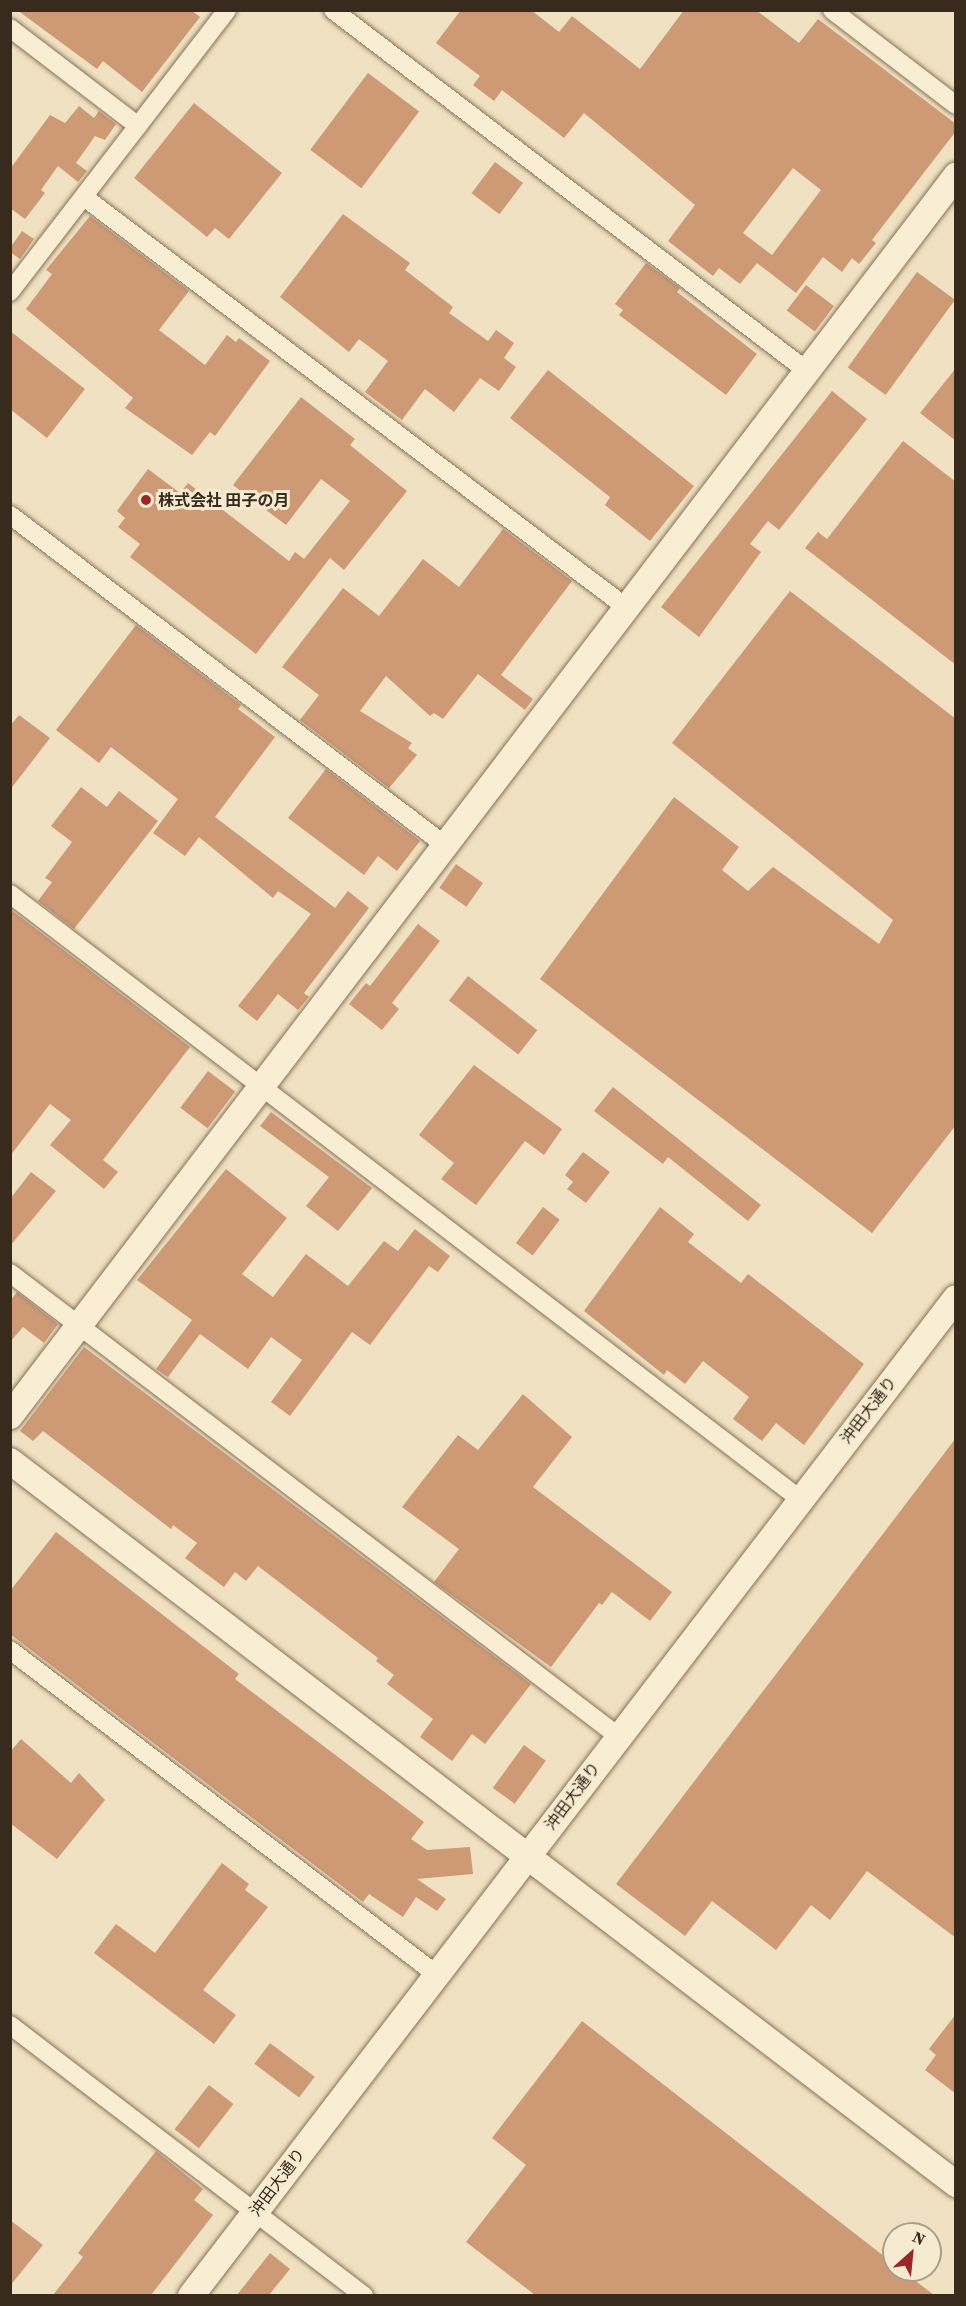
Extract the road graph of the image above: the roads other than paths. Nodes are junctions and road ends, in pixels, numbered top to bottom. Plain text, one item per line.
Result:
1 (227, 10) edge
2 (333, 10) edge
3 (832, 10) edge
4 (10, 28) edge
5 (956, 105) edge
6 (138, 126) junction
7 (956, 176) edge
8 (84, 197) junction
9 (11, 290) edge
10 (807, 371) junction
11 (10, 515) edge
12 (627, 608) junction
13 (446, 846) junction
14 (10, 894) edge
15 (264, 1086) junction
16 (10, 1273) edge
17 (956, 1298) edge
18 (80, 1325) junction
19 (10, 1416) edge
20 (10, 1461) edge
21 (800, 1499) junction
22 (10, 1650) edge
23 (618, 1736) junction
24 (526, 1856) junction
25 (436, 1974) junction
26 (10, 2025) edge
27 (956, 2184) edge
28 (255, 2212) junction
29 (191, 2295) edge
30 (364, 2295) edge

1 - 6 street
2 - 10 street
3 - 5 street
4 - 6 street
6 - 8 street
7 - 10 street
8 - 9 street
8 - 12 street
10 - 12 street
11 - 13 street
12 - 13 street
13 - 15 street
14 - 15 street
15 - 18 street
15 - 21 street
16 - 18 street
17 - 21 street, 沖田大通り
18 - 19 street
18 - 23 street
20 - 24 street
21 - 23 street, 沖田大通り
22 - 25 street
23 - 24 street, 沖田大通り
24 - 25 street, 沖田大通り
24 - 27 street
25 - 28 street, 沖田大通り
26 - 28 street
28 - 29 street, 沖田大通り
28 - 30 street

